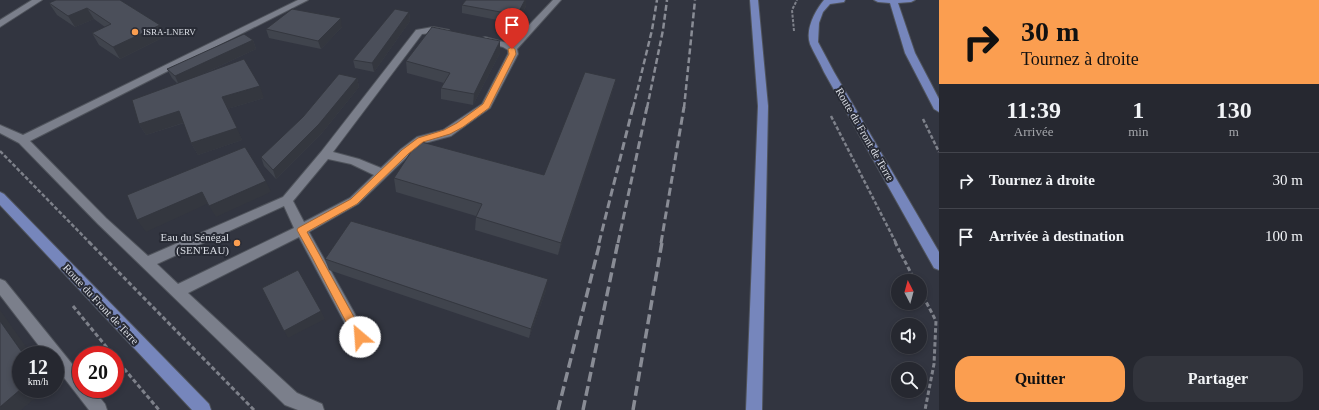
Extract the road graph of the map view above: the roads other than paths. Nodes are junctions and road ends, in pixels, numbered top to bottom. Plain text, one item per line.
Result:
1 (38, 0) edge
2 (304, 0) edge
3 (557, 0) edge
4 (754, 0) edge
5 (840, 0) edge
6 (878, 0) edge
7 (911, 0) edge
8 (827, 1) edge
9 (893, 1) junction
10 (0, 24) edge
11 (455, 34) edge
12 (477, 39) edge
13 (512, 49) junction
14 (939, 109) edge
15 (0, 129) edge
16 (23, 140) junction
17 (325, 155) junction
18 (382, 174) junction
19 (0, 197) edge
20 (287, 200) junction
21 (301, 230) junction
22 (146, 263) junction
23 (939, 264) edge
24 (0, 285) edge
25 (176, 292) junction
26 (360, 337) dead end
27 (72, 375) edge
28 (90, 398) edge
29 (99, 410) edge
30 (203, 410) edge
31 (316, 410) edge
32 (754, 410) edge

1 - 10 street
2 - 16 street
3 - 13 street
4 - 32 main road
5 - 8 main road, Route du Front de Terre
6 - 9 main road
7 - 9 main road
8 - 23 main road, Route du Front de Terre
9 - 14 main road
11 - 17 street
12 - 13 street
13 - 18 street
15 - 16 street
16 - 22 street
17 - 18 street
17 - 20 street
18 - 21 street
19 - 30 main road, Route du Front de Terre
20 - 21 street
20 - 22 street
21 - 25 street
21 - 26 street
22 - 25 street
24 - 27 street
25 - 31 street
28 - 29 street

